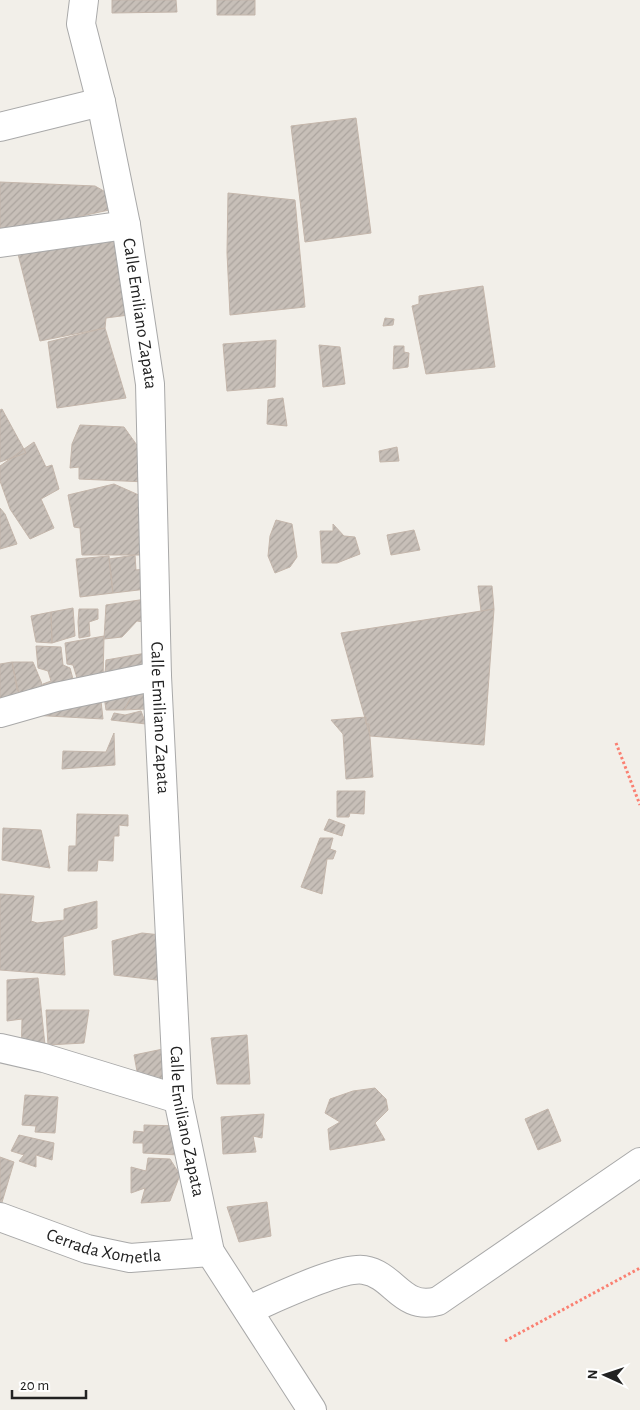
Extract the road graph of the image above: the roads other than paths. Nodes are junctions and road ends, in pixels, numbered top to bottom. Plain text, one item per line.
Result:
1 (84, 0) edge
2 (101, 102) junction
3 (0, 127) edge
4 (126, 225) junction
5 (0, 243) edge
6 (157, 676) junction
7 (0, 713) edge
8 (0, 1048) edge
9 (178, 1099) junction
10 (640, 1162) edge
11 (0, 1217) edge
12 (210, 1252) junction
13 (248, 1310) junction
14 (312, 1410) edge

1 - 2 street, Calle Emiliano Zapata
2 - 3 street
2 - 4 street, Calle Emiliano Zapata
4 - 5 street
4 - 6 street, Calle Emiliano Zapata
6 - 7 street
6 - 9 street, Calle Emiliano Zapata
8 - 9 street
9 - 12 street, Calle Emiliano Zapata
10 - 13 street
11 - 12 street, Cerrada Xometla
12 - 13 street, Calle Emiliano Zapata
13 - 14 street, Calle Emiliano Zapata

